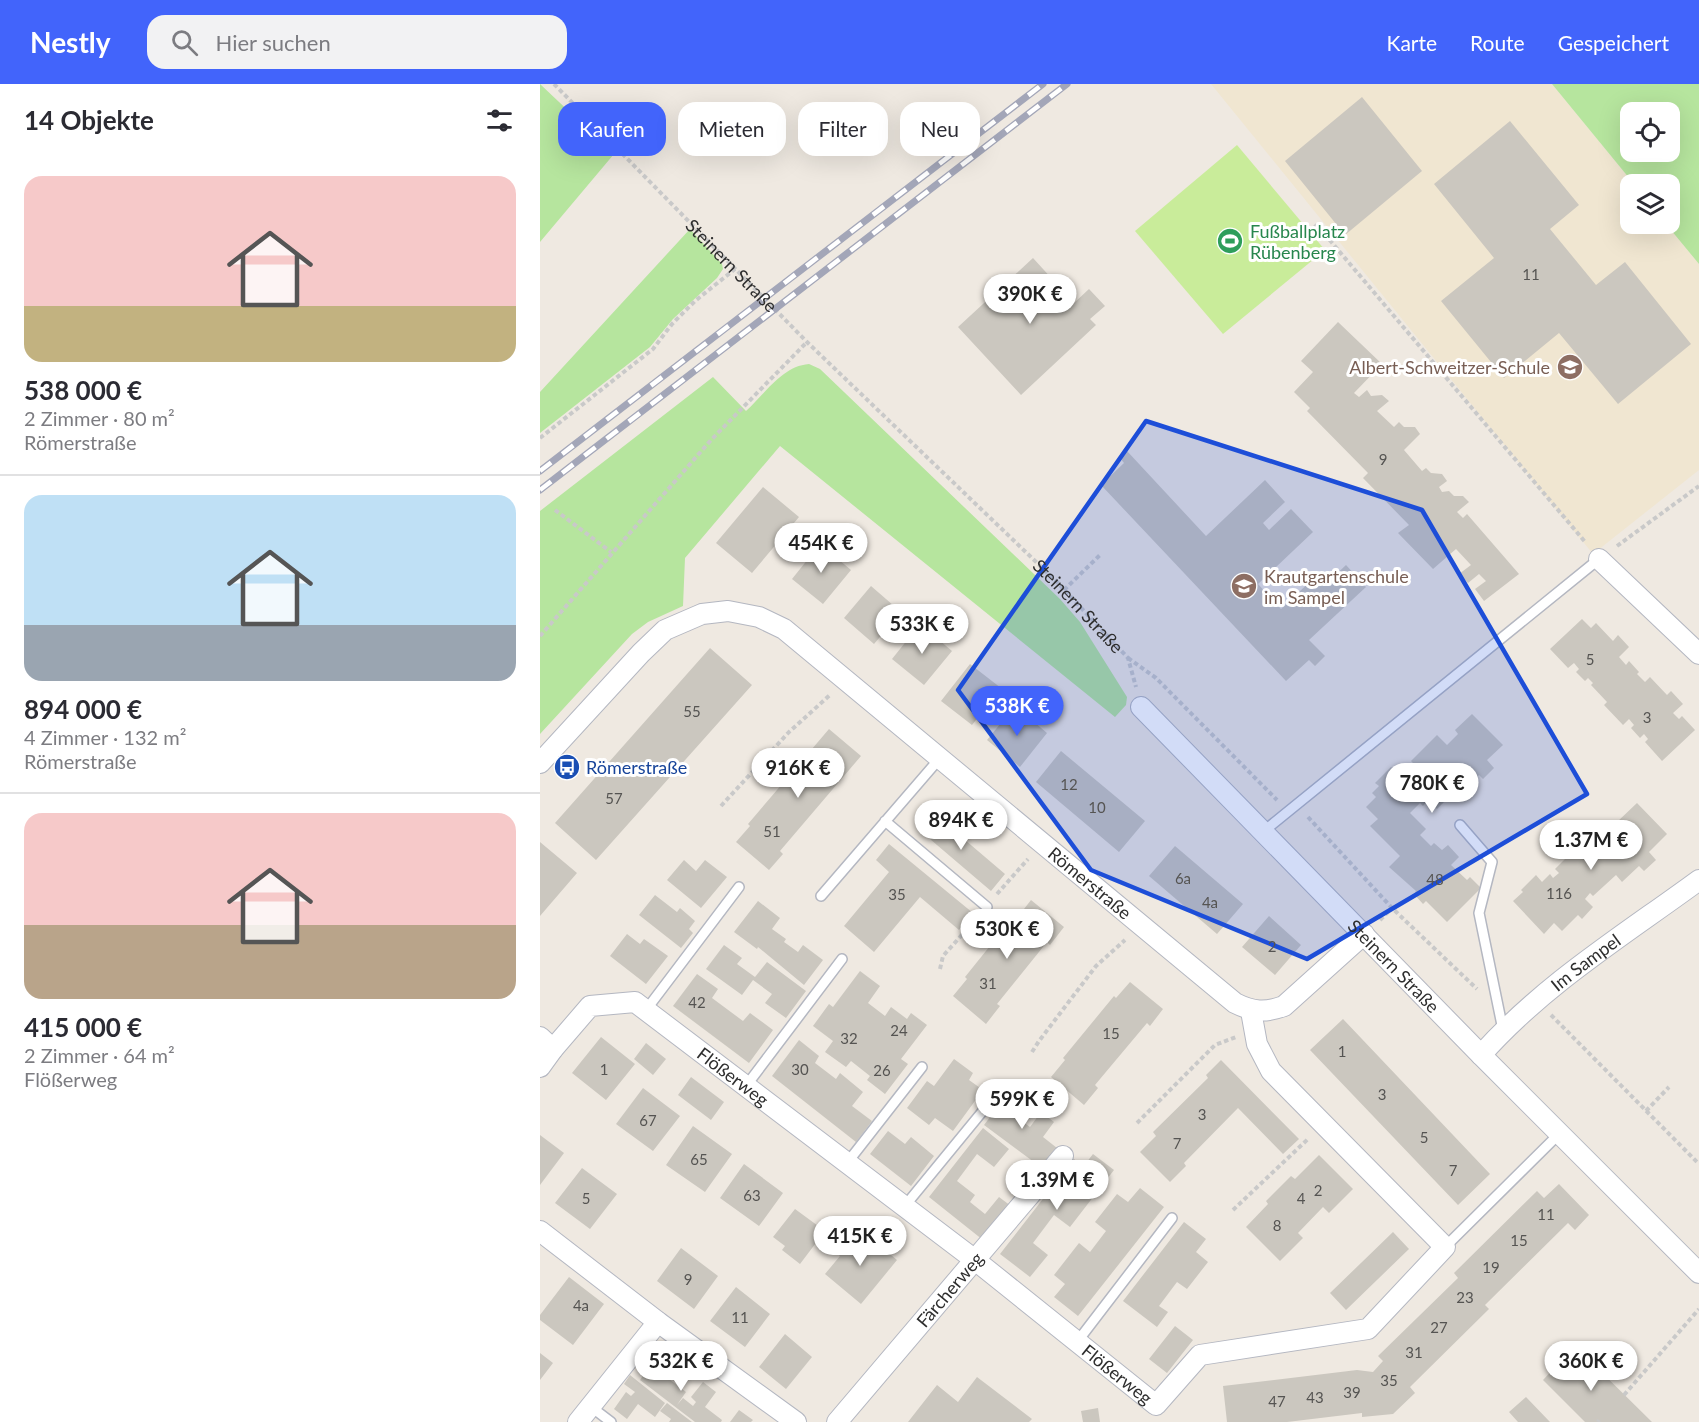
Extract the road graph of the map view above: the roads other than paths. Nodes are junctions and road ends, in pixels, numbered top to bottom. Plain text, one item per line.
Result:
1 (1599, 559) joint
2 (1699, 654) edge
3 (1141, 707) road end
4 (940, 758) junction
5 (540, 763) edge
6 (885, 821) junction
7 (1460, 825) dead end
8 (1264, 831) junction
9 (1699, 880) edge
10 (739, 887) dead end
11 (821, 896) dead end
12 (987, 907) dead end
13 (1364, 934) junction
14 (842, 959) dead end
15 (646, 1010) junction
16 (1252, 1020) junction
17 (1503, 1030) junction
18 (546, 1043) edge
19 (1481, 1055) junction
20 (540, 1067) edge
21 (922, 1067) dead end
22 (746, 1086) junction
23 (991, 1101) dead end
24 (1559, 1134) junction
25 (1064, 1156) dead end
26 (847, 1163) junction
27 (904, 1207) junction
28 (1173, 1218) dead end
29 (540, 1231) edge
30 (1445, 1247) junction
31 (975, 1260) junction
32 (1699, 1273) edge
33 (658, 1322) junction
34 (1077, 1342) junction
35 (591, 1406) junction
36 (578, 1422) edge
37 (611, 1422) edge
38 (796, 1422) edge
39 (837, 1422) edge

1 - 2 street
1 - 8 lane
3 - 8 street, Steinern Straße
4 - 5 street, Römerstraße
4 - 6 lane
4 - 16 street, Römerstraße
6 - 11 lane
6 - 12 lane
7 - 17 lane
8 - 13 street, Steinern Straße
9 - 17 street, Im Sampel
10 - 15 lane
13 - 16 street
13 - 19 street, Steinern Straße
14 - 22 lane
15 - 18 street, Flößerweg
15 - 22 street, Flößerweg
16 - 30 street
17 - 19 street, Im Sampel
18 - 20 street
19 - 24 street, Steinern Straße
21 - 26 lane
22 - 26 street, Flößerweg
23 - 27 lane
24 - 30 lane
24 - 32 street, Steinern Straße
25 - 31 street, Färcherweg
26 - 27 street, Flößerweg
27 - 31 street, Flößerweg
28 - 34 lane
29 - 33 street
30 - 34 street, Flößerweg
31 - 34 street, Flößerweg
31 - 39 street, Färcherweg
33 - 35 street
33 - 38 street
35 - 36 street
35 - 37 lane

